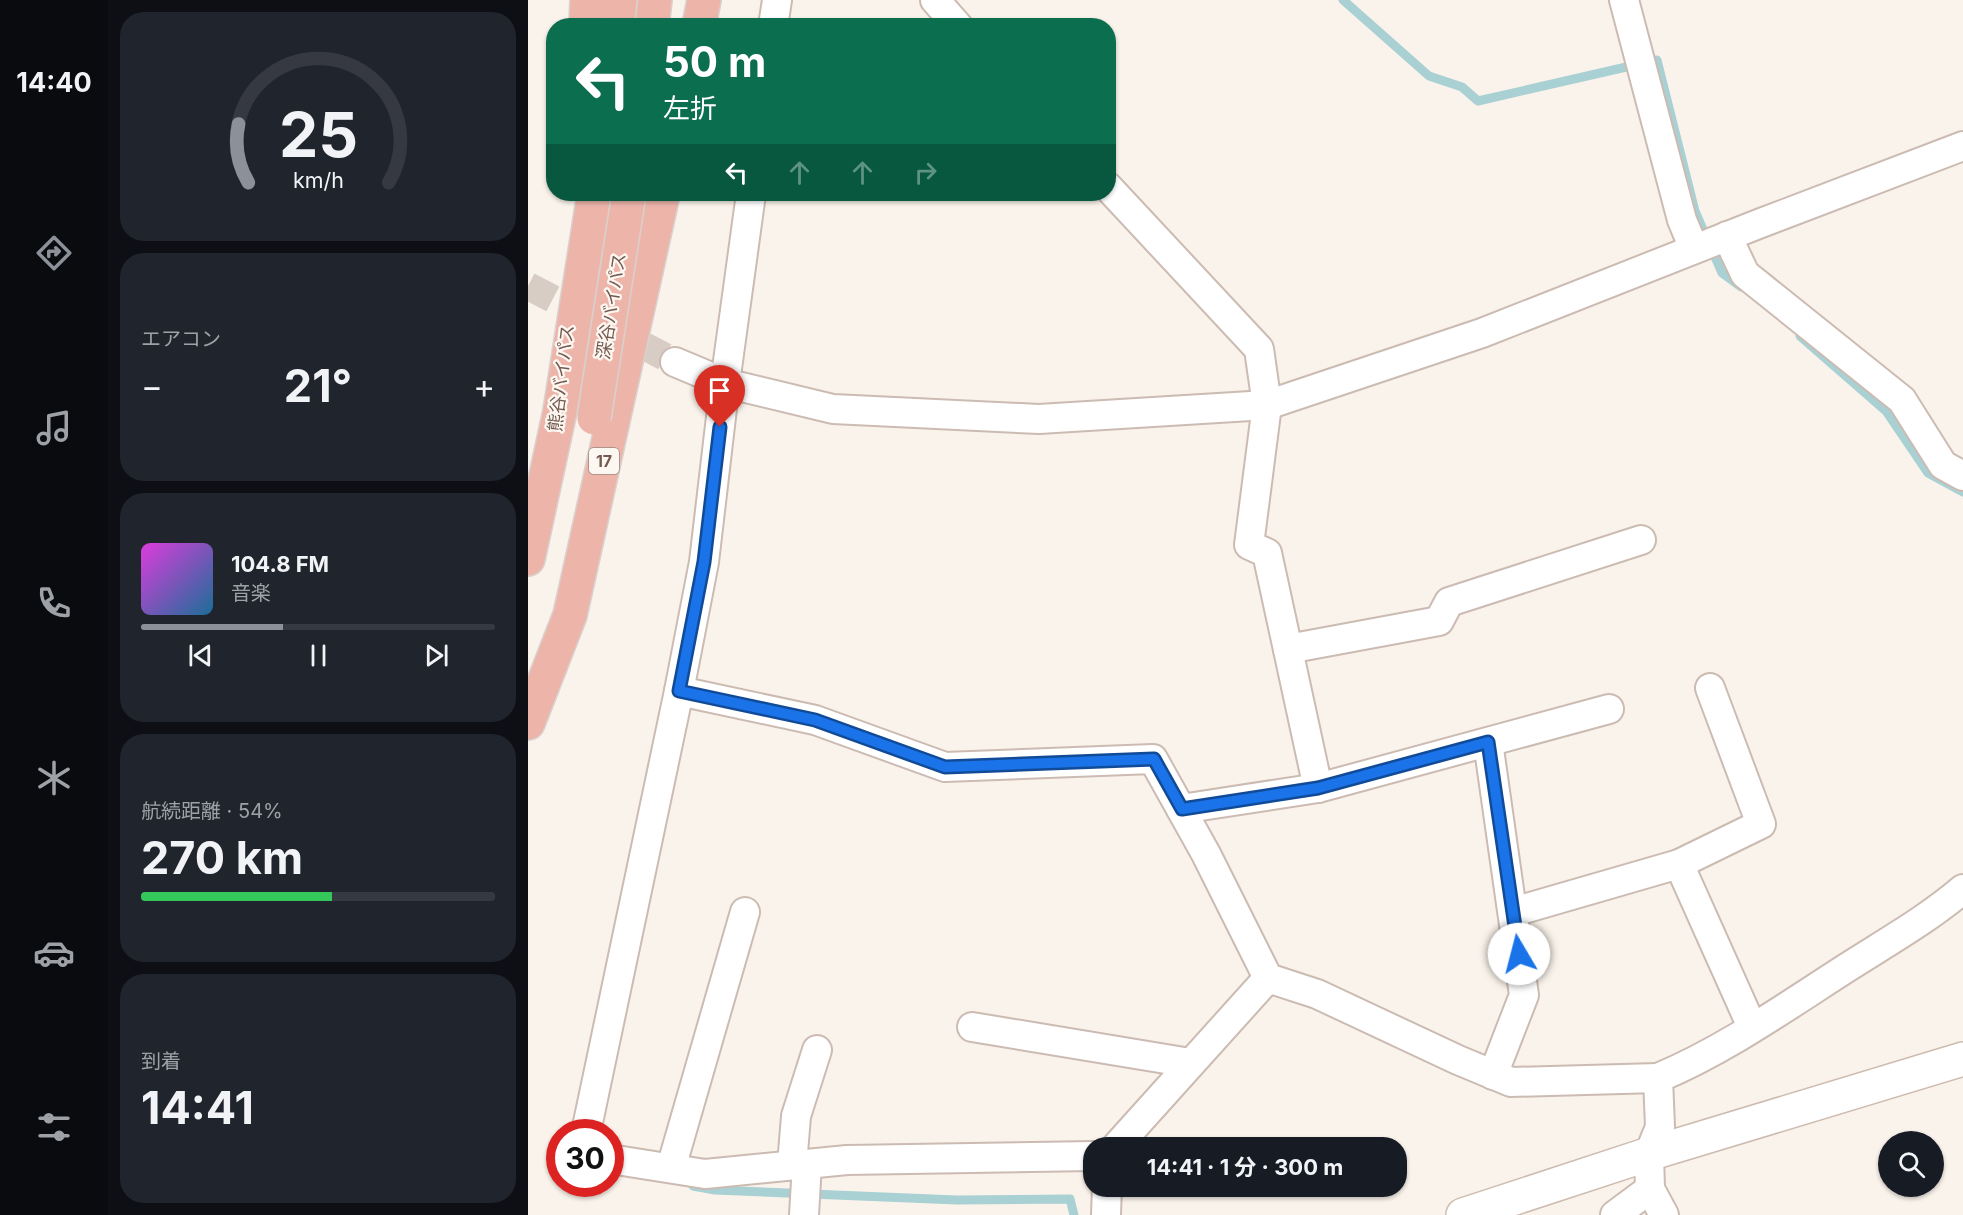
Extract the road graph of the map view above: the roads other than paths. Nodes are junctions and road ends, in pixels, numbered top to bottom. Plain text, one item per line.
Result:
1 (587, 0) edge
2 (620, 0) edge
3 (655, 0) edge
4 (704, 0) edge
5 (777, 0) edge
6 (935, 0) edge
7 (1624, 0) edge
8 (586, 18) edge
9 (618, 18) edge
10 (653, 18) edge
11 (701, 18) edge
12 (774, 18) edge
13 (951, 18) edge
14 (1963, 146) edge
15 (1116, 196) edge
16 (577, 201) edge
17 (593, 201) edge
18 (628, 201) edge
19 (661, 201) edge
20 (750, 201) edge
21 (1727, 236) junction
22 (1695, 249) junction
23 (675, 362) tunnel mouth
24 (725, 383) junction
25 (1267, 405) junction
26 (560, 411) junction
27 (594, 418) joint
28 (1963, 476) edge
29 (1641, 540) dead end
30 (528, 560) edge
31 (1288, 649) junction
32 (1710, 688) dead end
33 (679, 691) junction
34 (1609, 709) dead end
35 (528, 717) edge
36 (528, 723) edge
37 (1488, 742) junction
38 (1318, 788) junction
39 (1182, 809) junction
40 (1679, 864) junction
41 (1963, 889) edge
42 (745, 912) dead end
43 (1513, 912) junction
44 (1268, 978) junction
45 (972, 1027) dead end
46 (1752, 1028) junction
47 (818, 1050) dead end
48 (1963, 1059) edge
49 (1190, 1064) junction
50 (1493, 1074) junction
51 (1658, 1078) junction
52 (589, 1119) edge
53 (1125, 1137) edge
54 (1649, 1154) junction
55 (1083, 1156) edge
56 (624, 1161) edge
57 (800, 1165) junction
58 (671, 1168) junction
59 (1650, 1188) junction
60 (1107, 1197) edge
61 (804, 1215) edge
62 (1106, 1215) edge
63 (1463, 1215) edge
64 (1615, 1215) edge
65 (1664, 1215) edge

1 - 8 highway
2 - 9 highway
3 - 10 highway
4 - 11 highway
5 - 12 street
6 - 13 street
7 - 22 street
14 - 21 street
15 - 25 street
16 - 26 highway, 熊谷バイパス, bridge
17 - 26 highway, 深谷バイパス, bridge
18 - 27 highway, 深谷バイパス / 17, bridge
19 - 36 highway, 17
20 - 24 street
21 - 22 street
21 - 28 street
22 - 25 street
23 - 24 street
24 - 25 street
24 - 33 street
25 - 31 street
26 - 30 highway, 熊谷バイパス
27 - 35 highway, 熊谷バイパス / 17
29 - 31 street
31 - 38 street
32 - 40 street
33 - 39 street
33 - 52 street
34 - 37 street
37 - 38 street
37 - 43 street
38 - 39 street
39 - 44 street
40 - 43 street
40 - 46 street
41 - 46 street
42 - 58 street
43 - 50 street
44 - 49 street
44 - 50 street
45 - 49 street
46 - 51 street
47 - 57 street
48 - 54 street
49 - 53 street
50 - 51 street
51 - 54 street
54 - 59 street
54 - 63 street
55 - 57 street
56 - 58 street
57 - 58 street
57 - 61 street
59 - 64 street
59 - 65 street
60 - 62 street

